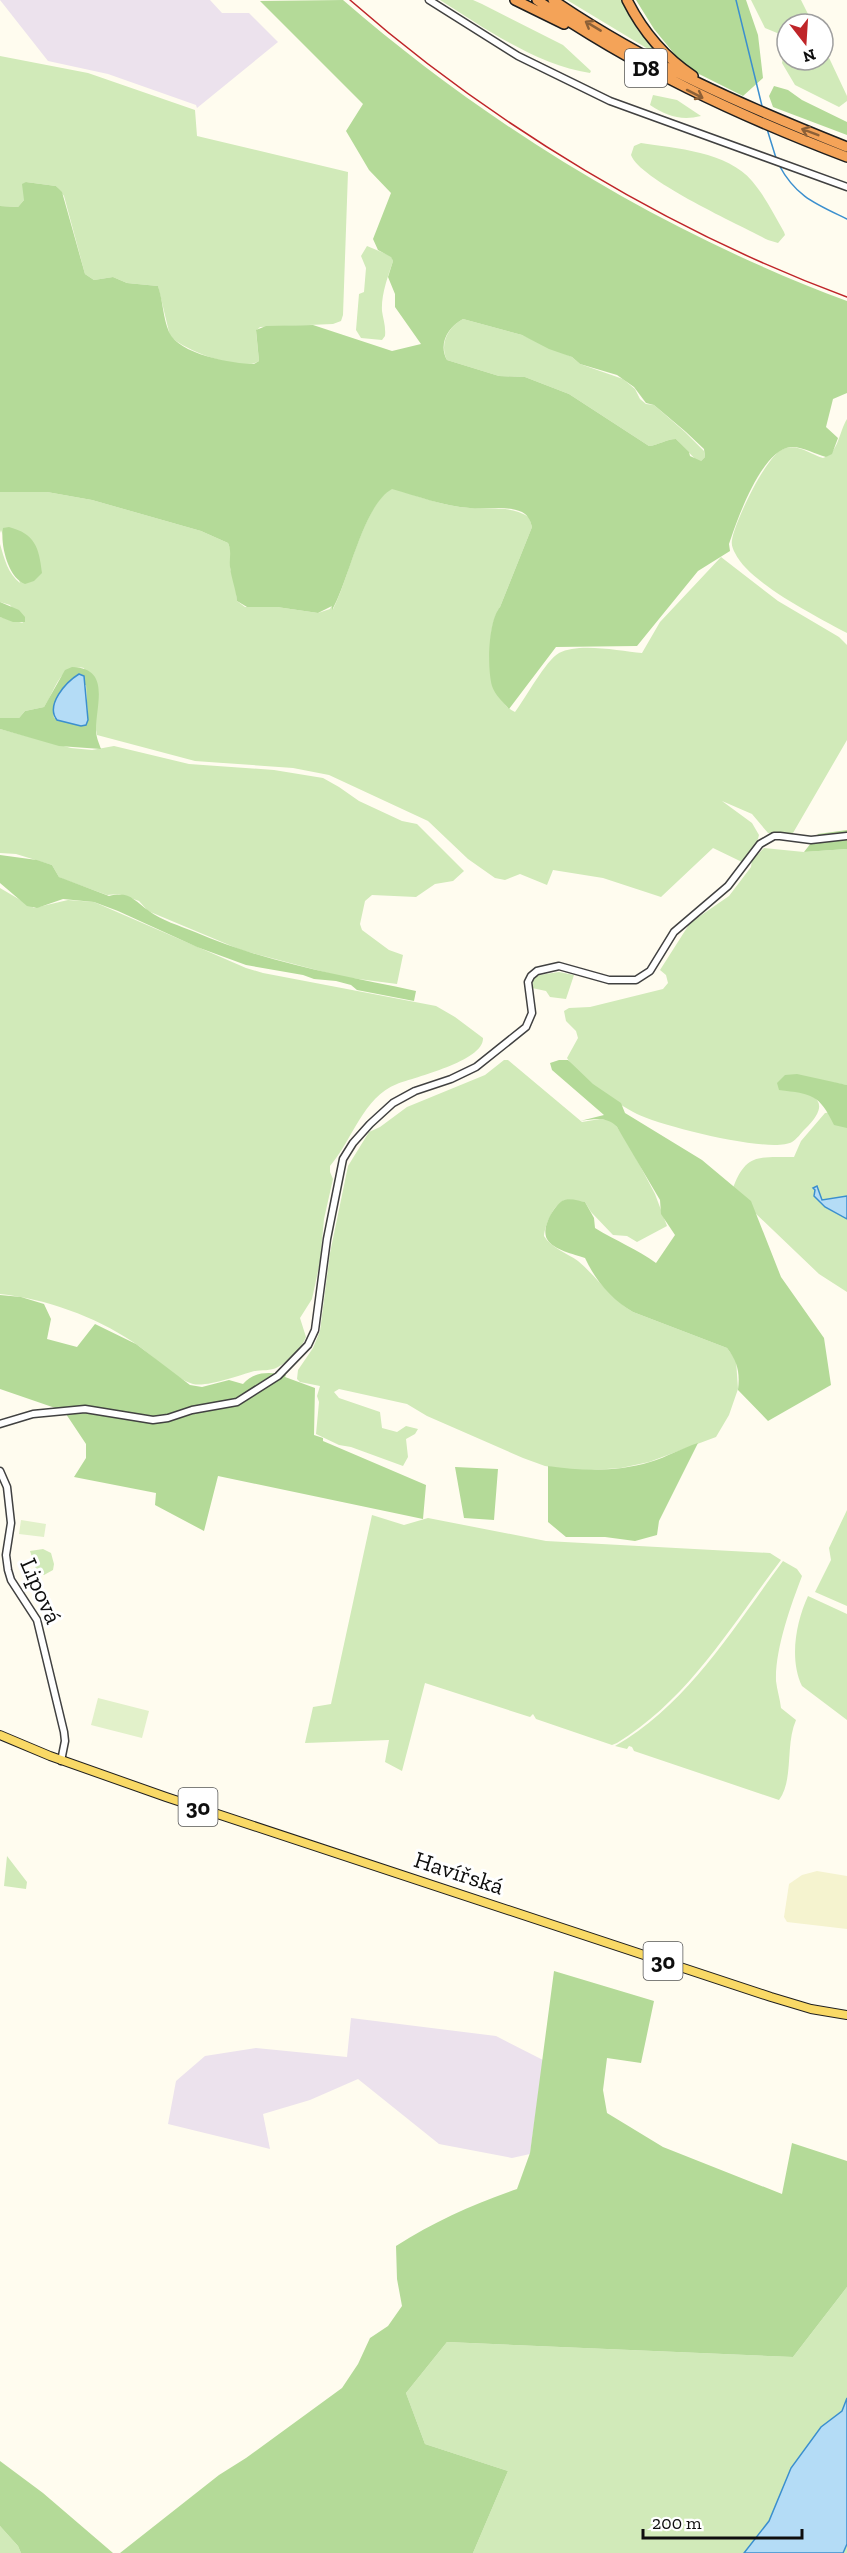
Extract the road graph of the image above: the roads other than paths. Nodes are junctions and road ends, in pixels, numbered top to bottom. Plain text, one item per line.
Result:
1 (429, 0) edge
2 (515, 0) edge
3 (537, 0) edge
4 (553, 0) edge
5 (627, 0) edge
6 (592, 37) junction
7 (722, 96) junction
8 (847, 147) edge
9 (847, 157) edge
10 (847, 188) edge
11 (847, 836) edge
12 (0, 1424) edge
13 (0, 1471) edge
14 (0, 1735) edge
15 (61, 1761) junction
16 (847, 2015) edge

1 - 10 street
2 - 6 highway
3 - 6 highway, D8
7 -> 4 highway, D8
5 - 7 highway
6 -> 9 highway, D8
8 -> 7 highway, D8
11 - 12 street
13 - 15 street, Lipová
14 - 15 main road, 30
15 - 16 main road, Havířská / 30

